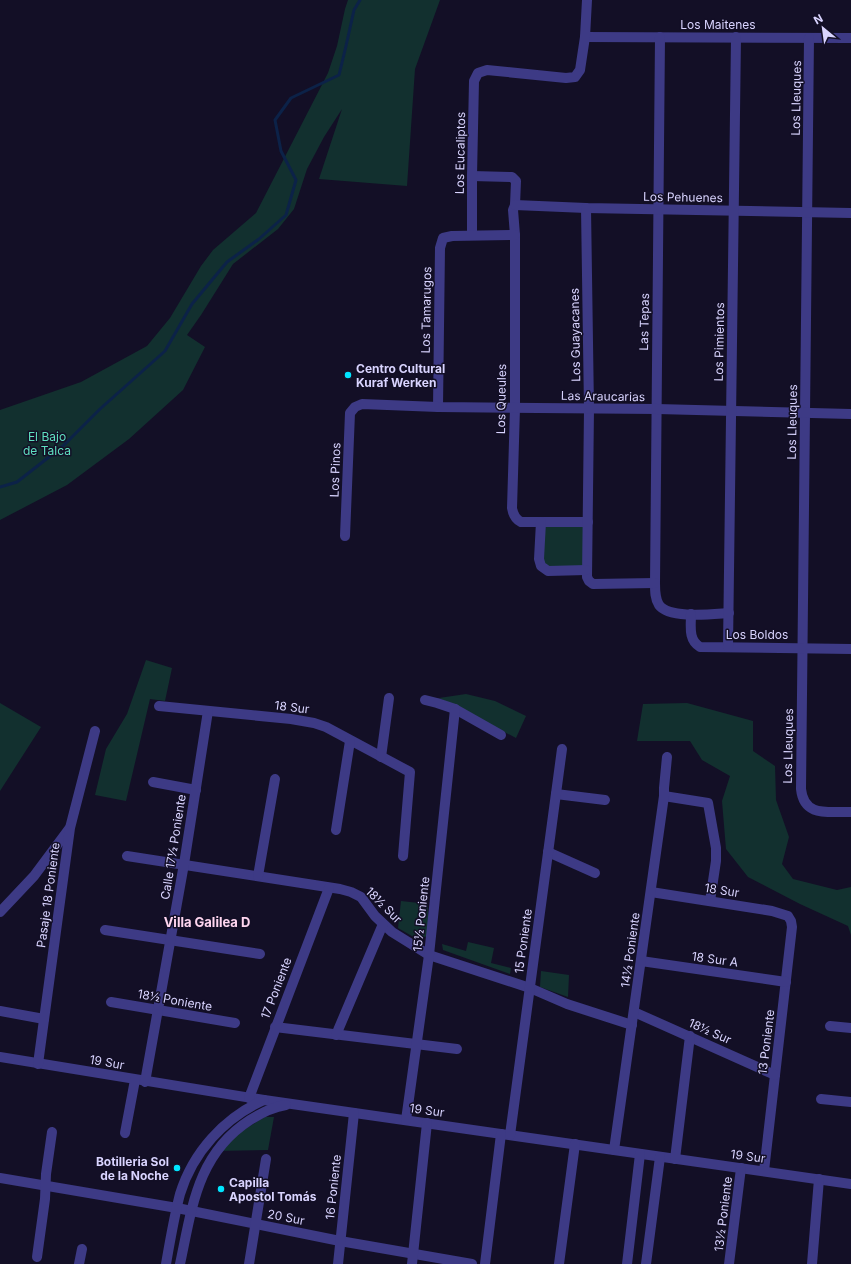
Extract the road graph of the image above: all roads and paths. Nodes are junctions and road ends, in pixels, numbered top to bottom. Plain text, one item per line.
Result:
1 (587, 0) edge
2 (585, 37) junction
3 (660, 37) junction
4 (736, 37) junction
5 (809, 38) junction
6 (851, 38) edge
7 (472, 176) junction
8 (515, 205) junction
9 (586, 208) junction
10 (659, 210) junction
11 (733, 211) junction
12 (807, 213) junction
13 (851, 213) edge
14 (472, 235) junction
15 (515, 235) junction
16 (355, 407) joint
17 (438, 407) junction
18 (515, 408) junction
19 (589, 409) junction
20 (657, 410) junction
21 (731, 411) junction
22 (805, 413) junction
23 (851, 414) edge
24 (541, 522) junction
25 (588, 522) junction
26 (345, 536) dead end
27 (586, 570) junction
28 (655, 584) junction
29 (728, 613) junction
30 (691, 614) junction
31 (728, 647) junction
32 (803, 647) junction
33 (851, 649) edge
34 (389, 698) dead end
35 (425, 700) dead end
36 (160, 706) dead end
37 (455, 709) junction
38 (208, 711) junction
39 (95, 731) dead end
40 (501, 735) dead end
41 (350, 741) junction
42 (562, 750) dead end
43 (381, 757) junction
44 (667, 757) dead end
45 (275, 779) dead end
46 (153, 782) dead end
47 (196, 790) junction
48 (556, 794) junction
49 (664, 796) junction
50 (605, 800) dead end
51 (851, 812) edge
52 (70, 828) junction
53 (336, 830) dead end
54 (548, 852) junction
55 (127, 856) dead end
56 (403, 856) dead end
57 (184, 864) junction
58 (595, 873) dead end
59 (258, 876) junction
60 (329, 888) junction
61 (651, 892) junction
62 (710, 901) junction
63 (0, 912) edge
64 (788, 916) joint
65 (383, 924) junction
66 (105, 930) dead end
67 (171, 940) junction
68 (260, 954) dead end
69 (429, 955) junction
70 (641, 961) junction
71 (786, 982) junction
72 (530, 988) junction
73 (111, 1002) dead end
74 (158, 1010) junction
75 (0, 1011) edge
76 (634, 1012) junction
77 (44, 1019) junction
78 (235, 1023) dead end
79 (632, 1025) junction
80 (830, 1026) dead end
81 (275, 1028) junction
82 (851, 1028) edge
83 (336, 1035) junction
84 (690, 1036) junction
85 (417, 1045) junction
86 (458, 1049) dead end
87 (0, 1057) edge
88 (38, 1064) junction
89 (775, 1075) junction
90 (140, 1081) junction
91 (249, 1098) junction
92 (821, 1099) dead end
93 (264, 1100) junction
94 (851, 1102) edge
95 (292, 1104) junction
96 (354, 1113) junction
97 (406, 1120) junction
98 (427, 1123) junction
99 (52, 1132) dead end
100 (125, 1132) dead end
101 (505, 1135) junction
102 (574, 1144) junction
103 (614, 1150) junction
104 (640, 1154) junction
105 (660, 1157) junction
106 (675, 1159) junction
107 (266, 1160) dead end
108 (742, 1168) junction
109 (764, 1171) junction
110 (0, 1178) edge
111 (819, 1179) junction
112 (851, 1184) edge
113 (46, 1185) junction
114 (177, 1208) junction
115 (191, 1212) junction
116 (256, 1224) junction
117 (340, 1241) junction
118 (82, 1249) dead end
119 (37, 1257) dead end
120 (412, 1259) edge
121 (79, 1264) edge
122 (166, 1264) edge
123 (180, 1264) edge
124 (249, 1264) edge
125 (338, 1264) edge
126 (472, 1264) edge
127 (485, 1264) edge
128 (559, 1264) edge
129 (627, 1264) edge
130 (646, 1264) edge
131 (729, 1264) edge
132 (812, 1264) edge

1 - 2 street
2 - 3 street, Los Maitenes
2 - 7 street, Los Eucaliptos
3 - 4 street, Los Maitenes
3 - 10 street, Las Tepas
4 - 5 street, Los Maitenes
4 - 11 street, Los Pimientos
5 - 6 street, Los Maitenes
5 - 12 street, Los Lleuques
7 - 8 street, Los Queules
7 - 14 street, Los Eucaliptos
8 - 9 street, Los Pehuenes
8 - 15 street, Los Queules
9 - 10 street, Los Pehuenes
9 - 19 street, Los Guayacanes
10 - 11 street, Los Pehuenes
10 - 20 street, Las Tepas
11 - 12 street, Los Pehuenes
11 - 21 street, Los Pimientos
12 - 13 street, Los Pehuenes
12 - 22 street, Los Lleuques
14 - 15 street
14 - 17 street, Los Tamarugos
15 - 18 street, Los Queules
16 - 17 street, Las Araucarias
16 - 26 street, Los Pinos
17 - 18 street, Las Araucarias
18 - 19 street, Las Araucarias
18 - 24 street, Los Queules
19 - 20 street, Las Araucarias
19 - 25 street, Los Guayacanes
20 - 21 street, Las Araucarias
20 - 28 street, Las Tepas
21 - 22 street, Las Araucarias
21 - 29 street, Los Pimientos
22 - 23 street, Las Araucarias
22 - 32 street, Los Lleuques
24 - 25 street, Los Queules
24 - 27 street
25 - 27 street, Los Guayacanes
27 - 28 street, Los Guayacanes
28 - 30 street, Las Tepas
29 - 30 street
29 - 31 street, Los Pimientos
30 - 31 street, Los Boldos
31 - 32 street, Los Boldos
32 - 33 street, Los Boldos
32 - 51 street, Los Lleuques
34 - 43 street
35 - 37 street
36 - 38 street, 18 Sur
37 - 40 street
37 - 69 street, 15½ Poniente
38 - 41 street, 18 Sur
38 - 47 street, Calle 17½ Poniente
39 - 52 street, Pasaje 18 Poniente
41 - 43 street, 18 Sur
41 - 53 street
42 - 48 street, 15 Poniente
43 - 56 street, 18 Sur
44 - 49 street, 14½ Poniente
45 - 59 street
46 - 47 street
47 - 57 street, Calle 17½ Poniente
48 - 50 street
48 - 54 street, 15 Poniente
49 - 61 street, 14½ Poniente
49 - 62 street
52 - 63 street
52 - 77 street, Pasaje 18 Poniente
54 - 58 street
54 - 72 street, 15 Poniente
55 - 57 street, 18½ Sur
57 - 59 street, 18½ Sur
57 - 67 street, Calle 17½ Poniente
59 - 60 street, 18½ Sur
60 - 65 street, 18½ Sur
60 - 81 street, 17 Poniente
61 - 62 street, 18 Sur
61 - 70 street, 14½ Poniente
62 - 64 street, 18 Sur
64 - 71 street, 13 Poniente
65 - 69 street, 18½ Sur
65 - 83 street
66 - 67 street
67 - 68 street
67 - 74 street, Calle 17½ Poniente
69 - 72 street, 18½ Sur
69 - 85 street, 15½ Poniente
70 - 71 street, 18 Sur A
70 - 76 street, 14½ Poniente
71 - 89 street, 13 Poniente
72 - 79 street, 18½ Sur
72 - 101 street, 15 Poniente
73 - 74 street, 18½ Poniente
74 - 78 street, 18½ Poniente
74 - 90 street, Calle 17½ Poniente
75 - 77 street
76 - 79 street, 14½ Poniente
76 - 84 street, 18½ Sur
77 - 88 street, Pasaje 18 Poniente
79 - 103 street, 14½ Poniente
80 - 82 street
81 - 83 street
81 - 91 street, 17 Poniente
83 - 85 street
84 - 89 street, 18½ Sur
84 - 106 street
85 - 86 street
85 - 97 street, 15½ Poniente
87 - 88 street, 19 Sur
88 - 90 street, 19 Sur
89 - 109 street, 13 Poniente
90 - 91 street, 19 Sur
90 - 100 street, Calle 17½ Poniente
91 - 93 street, 19 Sur
92 - 94 street
93 - 95 street, 19 Sur
93 - 114 street
95 - 96 street, 19 Sur
95 - 115 street
96 - 97 street, 19 Sur
96 - 117 street, 16 Poniente
97 - 98 street, 19 Sur
98 - 101 street, 19 Sur
98 - 120 street
99 - 113 street
101 - 102 street, 19 Sur
101 - 127 street, 15 Poniente
102 - 103 street, 19 Sur
102 - 128 street
103 - 104 street, 19 Sur
104 - 105 street, 19 Sur
104 - 129 street
105 - 106 street, 19 Sur
105 - 130 street
106 - 108 street, 19 Sur
107 - 116 street
108 - 109 street, 19 Sur
108 - 131 street, 13½ Poniente
109 - 111 street, 19 Sur
110 - 113 street, 20 Sur
111 - 112 street, 19 Sur
111 - 132 street
113 - 114 street, 20 Sur
113 - 119 street
114 - 115 street, 20 Sur
114 - 122 street
115 - 116 street, 20 Sur
115 - 123 street
116 - 117 street, 20 Sur
116 - 124 street
117 - 120 street, 20 Sur
117 - 125 street, 16 Poniente
118 - 121 street
120 - 126 street, 20 Sur

